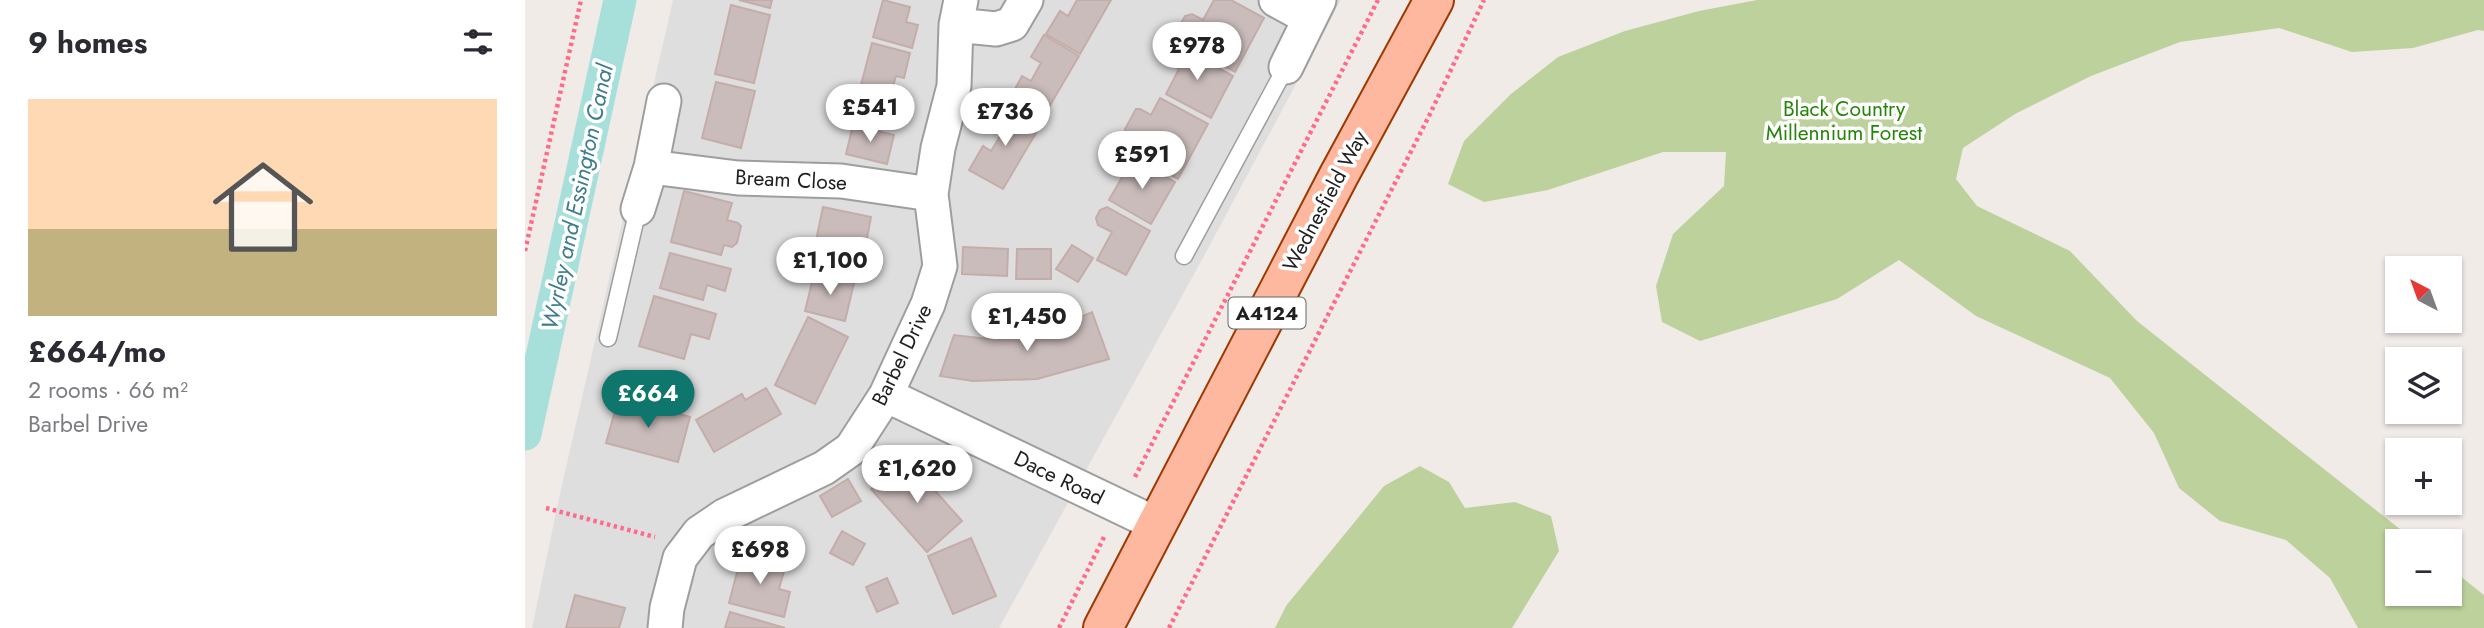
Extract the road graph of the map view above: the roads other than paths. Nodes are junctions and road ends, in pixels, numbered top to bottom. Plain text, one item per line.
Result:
1 (1026, 0) edge
2 (1276, 0) edge
3 (1434, 0) edge
4 (1314, 9) edge
5 (959, 12) edge
6 (1286, 67) joint
7 (664, 101) dead end
8 (651, 167) junction
9 (931, 194) junction
10 (638, 209) joint
11 (1184, 256) dead end
12 (608, 338) dead end
13 (886, 395) junction
14 (1156, 524) junction
15 (665, 628) edge
16 (1103, 628) edge

1 - 5 street, Barbel Drive
2 - 4 street
3 - 14 main road, Wednesfield Way / A4124
4 - 6 street
5 - 9 street, Barbel Drive
6 - 11 lane
7 - 8 street
8 - 9 street, Bream Close
8 - 10 street
9 - 13 street, Barbel Drive
10 - 12 lane
13 - 14 street, Dace Road
13 - 15 street, Barbel Drive
14 - 16 main road, Wednesfield Way / A4124

